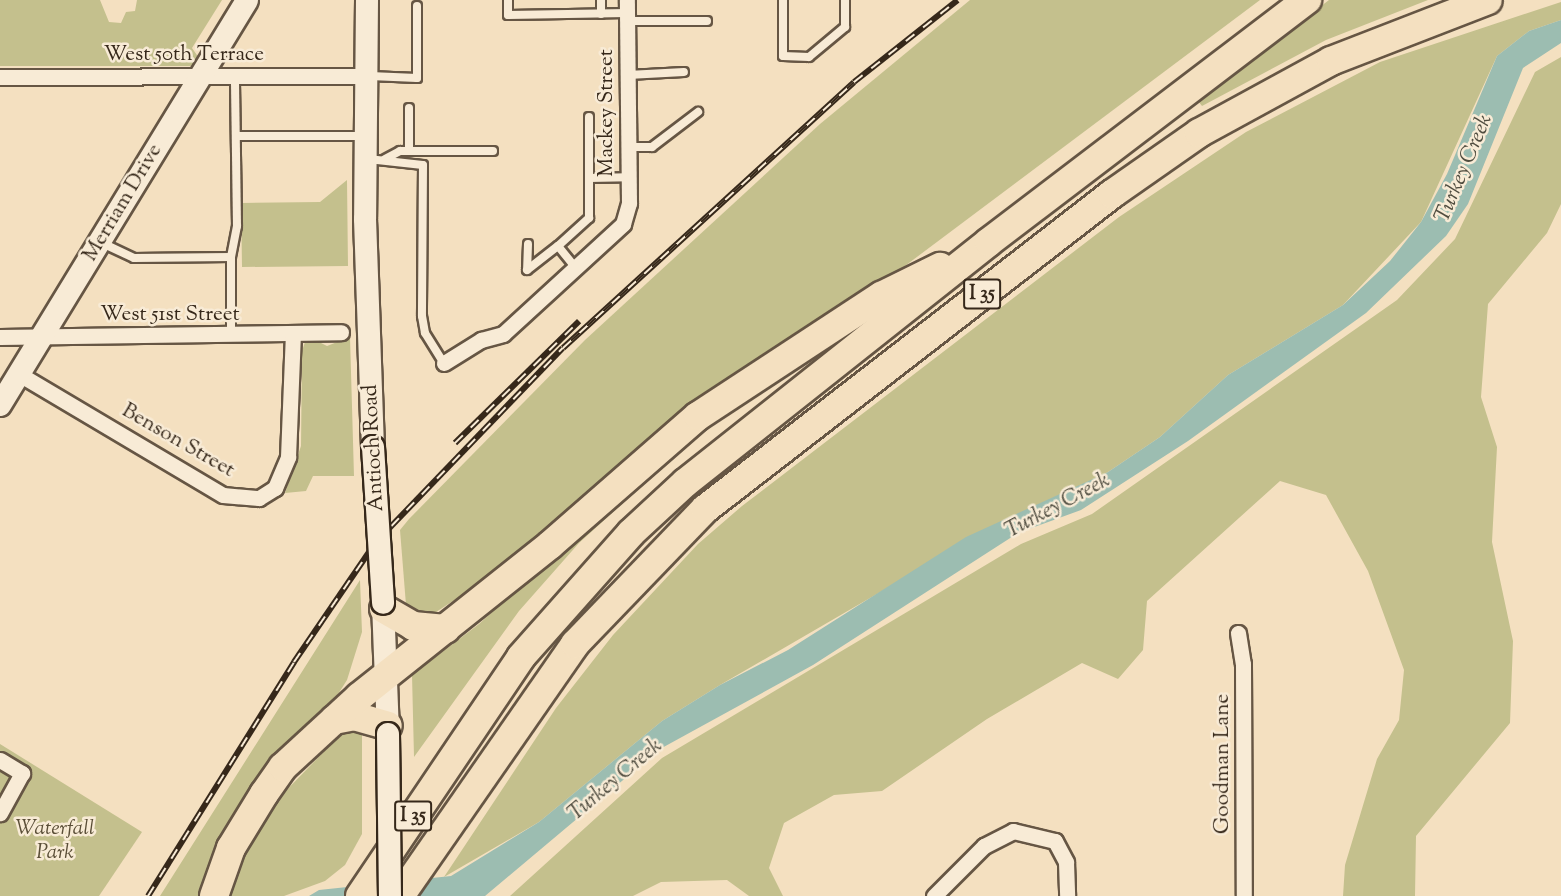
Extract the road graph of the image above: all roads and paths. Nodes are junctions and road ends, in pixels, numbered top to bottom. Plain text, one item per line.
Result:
1 (247, 0) edge
2 (367, 0) edge
3 (508, 0) edge
4 (601, 0) edge
5 (783, 0) edge
6 (846, 0) edge
7 (1307, 0) edge
8 (1488, 0) edge
9 (417, 6) dead end
10 (627, 11) edge
11 (601, 14) junction
12 (707, 21) dead end
13 (684, 72) dead end
14 (235, 75) junction
15 (628, 75) junction
16 (201, 76) junction
17 (368, 76) junction
18 (0, 77) edge
19 (410, 108) dead end
20 (698, 112) dead end
21 (589, 117) dead end
22 (238, 136) junction
23 (367, 136) junction
24 (628, 147) junction
25 (410, 151) junction
26 (494, 151) dead end
27 (376, 159) junction
28 (628, 177) junction
29 (589, 178) junction
30 (100, 242) junction
31 (989, 242) junction
32 (528, 244) dead end
33 (558, 246) junction
34 (231, 256) junction
35 (576, 268) junction
36 (341, 332) dead end
37 (293, 333) junction
38 (231, 336) junction
39 (0, 337) edge
40 (42, 337) junction
41 (444, 363) joint
42 (20, 374) junction
43 (0, 405) edge
44 (384, 606) junction
45 (446, 629) junction
46 (1238, 633) dead end
47 (387, 676) junction
48 (334, 720) junction
49 (388, 730) junction
50 (0, 760) edge
51 (0, 813) edge
52 (214, 896) edge
53 (360, 896) edge
54 (390, 896) edge
55 (400, 896) edge
56 (934, 896) edge
57 (1067, 896) edge
58 (1244, 896) edge

1 - 16 main road, Merriam Drive
2 - 17 main road, Antioch Road
3 - 11 lane
4 - 11 lane
5 - 6 lane
7 - 31 highway, I 35
8 - 55 highway, I 35
9 - 17 lane
10 - 11 lane
10 - 12 lane
10 - 15 street, Mackey Street
13 - 15 lane
14 - 16 street, West 50th Terrace
14 - 17 street, West 50th Terrace
14 - 22 lane
15 - 24 street, Mackey Street
16 - 18 street, West 50th Terrace
16 - 30 main road, Merriam Drive
17 - 23 main road, Antioch Road
19 - 25 lane
20 - 24 lane
21 - 29 lane
22 - 23 lane
22 - 34 lane
23 - 27 main road, Antioch Road
24 - 28 street, Mackey Street
25 - 26 lane
25 - 27 lane
27 - 41 lane
27 - 44 main road, Antioch Road, bridge
28 - 29 lane
28 - 35 street, Mackey Street
29 - 33 lane
30 - 34 lane
30 - 40 main road, Merriam Drive
31 - 45 highway
31 - 53 highway, I 35, bridge
32 - 33 lane
33 - 35 lane
34 - 38 lane
35 - 41 street
36 - 37 street, West 51st Street
37 - 38 street, West 51st Street
37 - 42 street, Benson Street
38 - 40 street, West 51st Street
39 - 40 street, West 51st Street
40 - 42 main road, Merriam Drive
42 - 43 main road, Merriam Drive
44 - 45 highway
44 - 47 main road, Antioch Road
45 - 47 highway
46 - 58 street, Goodman Lane
47 - 48 highway
47 - 49 main road, Antioch Road
48 - 49 highway
48 - 52 highway
49 - 54 main road, Antioch Road, bridge
50 - 51 street
56 - 57 street

